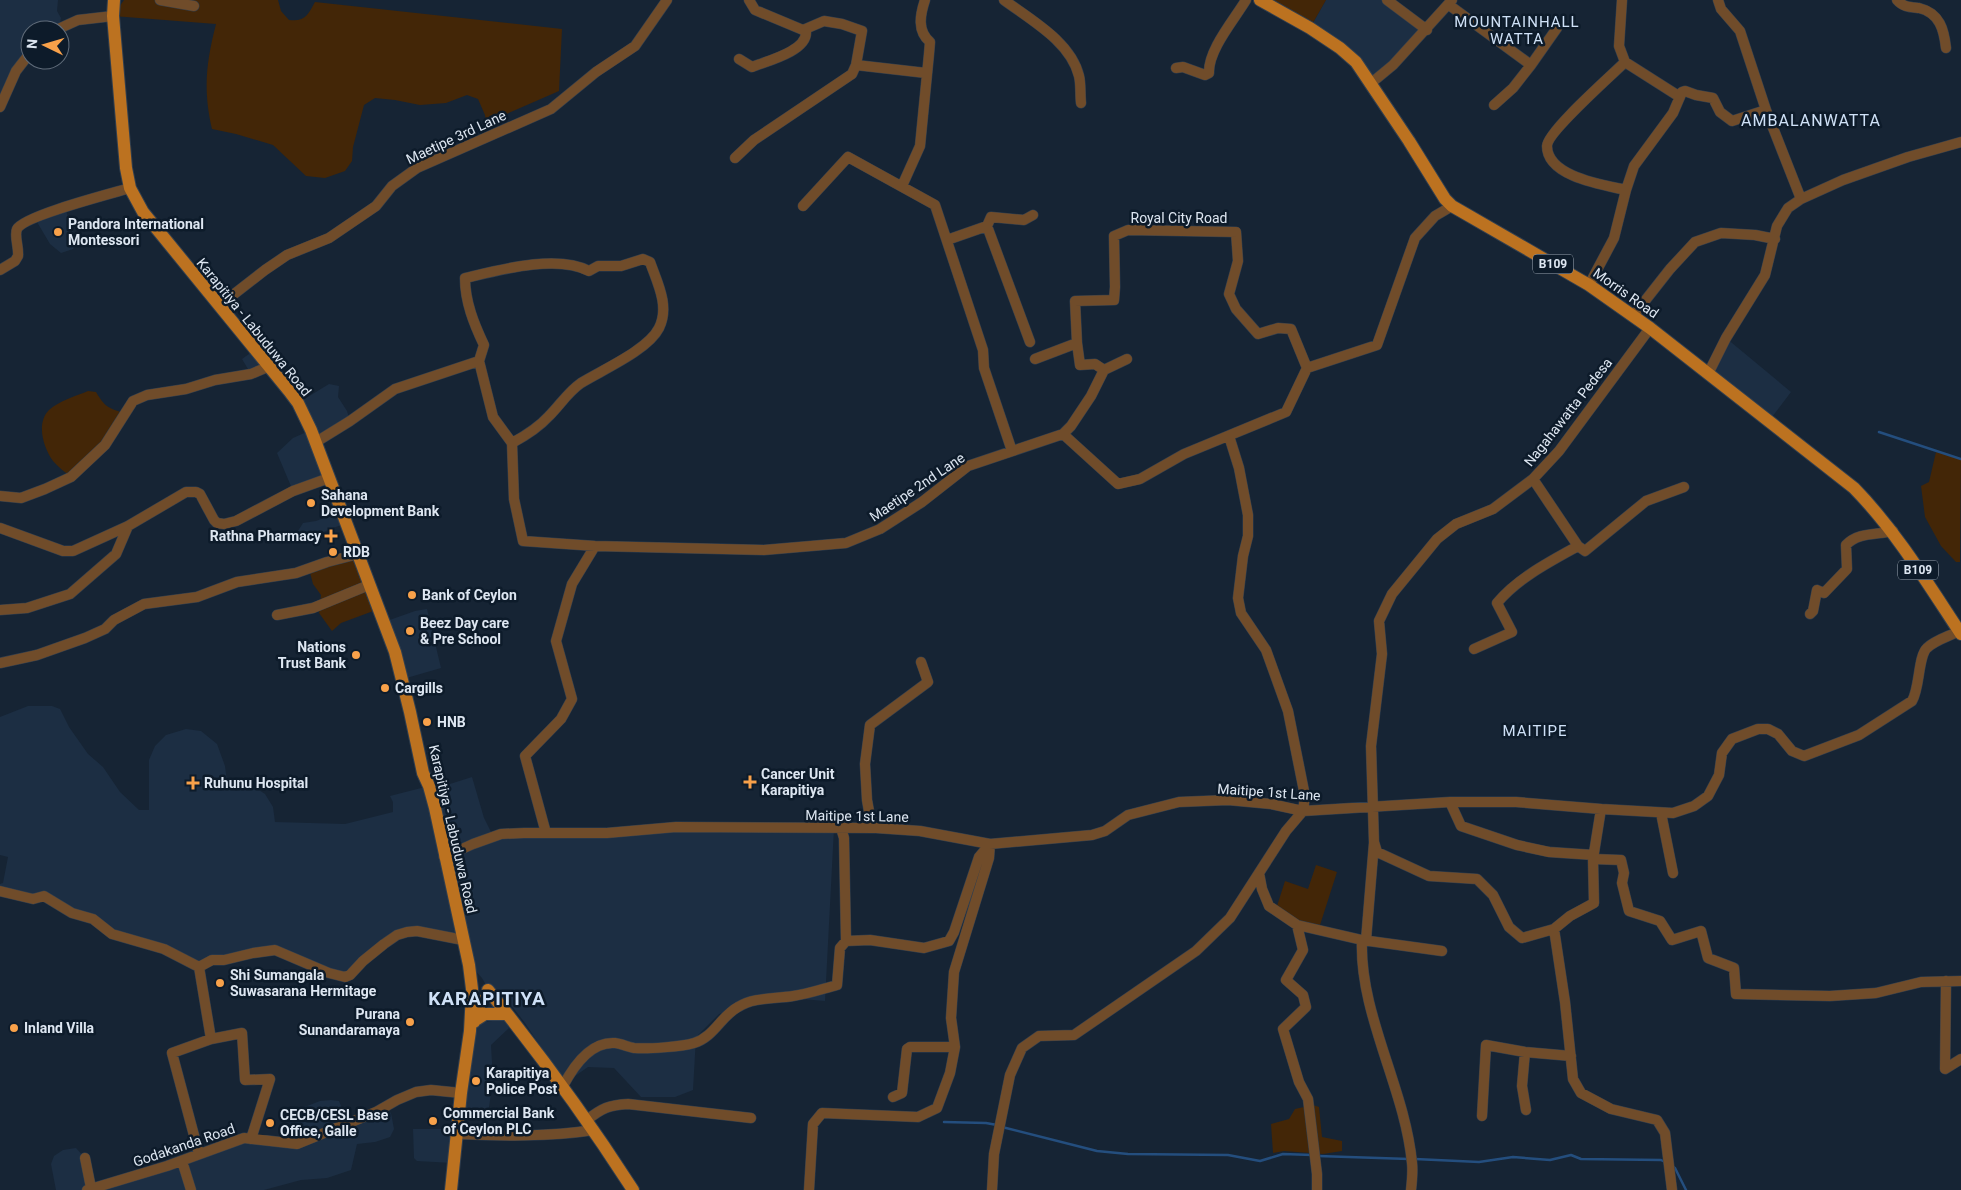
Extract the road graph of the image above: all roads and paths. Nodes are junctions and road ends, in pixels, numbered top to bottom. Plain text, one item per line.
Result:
1 (114, 0) edge
2 (160, 0) edge
3 (667, 0) edge
4 (749, 0) edge
5 (925, 0) edge
6 (1004, 0) edge
7 (1246, 0) edge
8 (1260, 0) edge
9 (1387, 0) edge
10 (1622, 0) edge
11 (1718, 0) edge
12 (1897, 0) edge
13 (1451, 2) edge
14 (194, 6) dead end
15 (113, 16) junction
16 (70, 24) edge
17 (1557, 28) dead end
18 (803, 30) junction
19 (1427, 30) junction
20 (1946, 48) dead end
21 (739, 59) dead end
22 (1625, 62) junction
23 (856, 65) junction
24 (1531, 65) junction
25 (20, 66) edge
26 (1176, 68) dead end
27 (926, 73) junction
28 (1370, 84) junction
29 (1680, 97) junction
30 (1081, 103) dead end
31 (1494, 105) dead end
32 (0, 107) edge
33 (1766, 110) junction
34 (1961, 142) edge
35 (735, 158) dead end
36 (902, 186) junction
37 (130, 188) junction
38 (1626, 190) junction
39 (1801, 199) junction
40 (803, 206) dead end
41 (1452, 206) junction
42 (1033, 215) dead end
43 (987, 226) junction
44 (1775, 239) junction
45 (947, 240) junction
46 (0, 270) edge
47 (1589, 285) junction
48 (220, 305) junction
49 (1634, 316) junction
50 (1650, 328) junction
51 (1030, 342) dead end
52 (1077, 343) junction
53 (1036, 359) dead end
54 (1127, 359) dead end
55 (479, 361) junction
56 (270, 366) junction
57 (1307, 368) junction
58 (1104, 370) junction
59 (1708, 374) junction
60 (996, 393) dead end
61 (1063, 434) junction
62 (1229, 436) junction
63 (316, 442) junction
64 (512, 443) junction
65 (1013, 450) junction
66 (329, 478) junction
67 (1533, 479) junction
68 (1684, 487) dead end
69 (0, 496) edge
70 (128, 526) junction
71 (0, 528) edge
72 (1892, 531) junction
73 (595, 546) junction
74 (1578, 546) junction
75 (358, 554) junction
76 (369, 585) junction
77 (0, 610) edge
78 (1810, 614) dead end
79 (277, 615) dead end
80 (1960, 632) edge
81 (1474, 649) dead end
82 (921, 662) dead end
83 (0, 663) edge
84 (1450, 802) junction
85 (1373, 808) junction
86 (1601, 809) junction
87 (1303, 811) junction
88 (1661, 813) junction
89 (841, 828) junction
90 (872, 828) junction
91 (546, 833) junction
92 (1374, 842) junction
93 (990, 844) junction
94 (1594, 857) junction
95 (444, 858) junction
96 (1259, 873) junction
97 (1673, 873) dead end
98 (0, 891) edge
99 (1297, 925) junction
100 (1554, 929) junction
101 (463, 940) junction
102 (1364, 940) junction
103 (846, 941) junction
104 (1442, 950) dead end
105 (199, 967) junction
106 (1946, 981) junction
107 (1961, 981) edge
108 (480, 993) junction
109 (507, 1015) junction
110 (472, 1026) junction
111 (211, 1039) junction
112 (955, 1047) junction
113 (1525, 1052) junction
114 (1571, 1056) junction
115 (1961, 1059) edge
116 (563, 1086) junction
117 (460, 1093) junction
118 (893, 1097) dead end
119 (1526, 1110) dead end
120 (1482, 1116) dead end
121 (751, 1118) dead end
122 (591, 1125) junction
123 (457, 1134) junction
124 (251, 1139) junction
125 (199, 1154) junction
126 (85, 1158) dead end
127 (182, 1160) junction
128 (89, 1189) edge
129 (190, 1190) edge
130 (451, 1190) edge
131 (633, 1190) edge
132 (809, 1190) edge
133 (992, 1190) edge
134 (1317, 1190) edge
135 (1411, 1190) edge
136 (1672, 1190) edge

1 - 15 main road, Karapitiya - Labuduwa Road
2 - 14 street
3 - 48 street, Maetipe 3rd Lane
4 - 18 street
5 - 27 street
6 - 30 street
7 - 26 street
8 - 28 main road, Morris Road / B109
9 - 19 street
10 - 22 street
11 - 33 street
12 - 20 street
13 - 19 street
13 - 24 street
15 - 16 street
15 - 37 main road, Karapitiya - Labuduwa Road
17 - 24 street
18 - 21 street
18 - 23 street
19 - 28 street
22 - 29 street
22 - 38 street
23 - 27 street
23 - 35 street
24 - 31 street
25 - 32 street
27 - 36 street
28 - 41 main road, Morris Road / B109
29 - 33 street
29 - 38 street
33 - 39 street
34 - 39 street
36 - 40 street
36 - 45 street
37 - 46 street
37 - 48 main road, Karapitiya - Labuduwa Road
38 - 47 street
39 - 44 street
41 - 47 main road, Morris Road / B109
41 - 57 street
42 - 43 street
43 - 45 street
43 - 51 street
44 - 49 street
44 - 59 street
45 - 65 street
47 - 49 main road, Morris Road / B109
48 - 56 main road, Karapitiya - Labuduwa Road
49 - 50 main road, Morris Road / B109
50 - 59 main road, Morris Road / B109
50 - 67 street, Nagahawatta Pedesa
52 - 53 street
52 - 57 street, Royal City Road
52 - 58 street
54 - 58 street
55 - 63 street
55 - 64 street
55 - 64 street
56 - 63 main road, Karapitiya - Labuduwa Road
56 - 69 street
57 - 62 street
58 - 61 street
59 - 72 main road, Morris Road / B109
60 - 65 street
61 - 62 street
61 - 65 street, Maetipe 2nd Lane
62 - 87 street
63 - 66 main road, Karapitiya - Labuduwa Road
64 - 73 street, Maetipe 2nd Lane
65 - 73 street, Maetipe 2nd Lane
66 - 70 street
66 - 75 main road, Karapitiya - Labuduwa Road
67 - 74 street
67 - 85 street, Nagahawatta Pedesa
68 - 74 street
70 - 71 street
70 - 77 street
72 - 78 street
72 - 80 main road, Morris Road / B109
73 - 91 street
74 - 81 street
75 - 76 main road, Karapitiya - Labuduwa Road
75 - 83 street
76 - 79 street
76 - 95 main road, Karapitiya - Labuduwa Road
80 - 88 street, Maitipe 1st Lane
82 - 90 street
84 - 85 street, Maitipe 1st Lane
84 - 86 street, Maitipe 1st Lane
84 - 94 street
85 - 87 street, Maitipe 1st Lane
85 - 92 street, Nagahawatta Pedesa
86 - 88 street, Maitipe 1st Lane
86 - 94 street
87 - 93 street, Maitipe 1st Lane
87 - 96 street
88 - 97 street
89 - 90 street, Maitipe 1st Lane
89 - 91 street, Maitipe 1st Lane
89 - 103 street
90 - 93 street, Maitipe 1st Lane
91 - 95 street, Maitipe 1st Lane
92 - 100 street
92 - 102 street, Nagahawatta Pedesa
93 - 103 street
93 - 112 street
94 - 100 street
94 - 106 street
95 - 101 main road, Karapitiya - Labuduwa Road
96 - 99 street
96 - 133 street
98 - 105 street
99 - 102 street
99 - 134 street
100 - 114 street
101 - 105 street
101 - 108 main road, Karapitiya - Labuduwa Road
102 - 104 street
102 - 135 street, Nagahawatta Pedesa
103 - 116 street
105 - 111 street
106 - 107 street
106 - 115 street
108 - 109 main road
108 - 110 main road, Karapitiya - Labuduwa Road
109 - 110 main road
109 - 116 main road
110 - 117 main road, Karapitiya - Labuduwa Road
111 - 124 street
111 - 125 street
112 - 118 street
112 - 132 street
113 - 114 street
113 - 119 street
113 - 120 street
114 - 136 street
116 - 122 main road
117 - 123 main road, Karapitiya - Labuduwa Road
117 - 124 street, Godakanda Road
121 - 122 street
122 - 123 street
122 - 131 main road
123 - 130 main road, Karapitiya - Labuduwa Road
124 - 125 street, Godakanda Road
125 - 127 street, Godakanda Road
126 - 128 street
127 - 128 street, Godakanda Road
127 - 129 street

